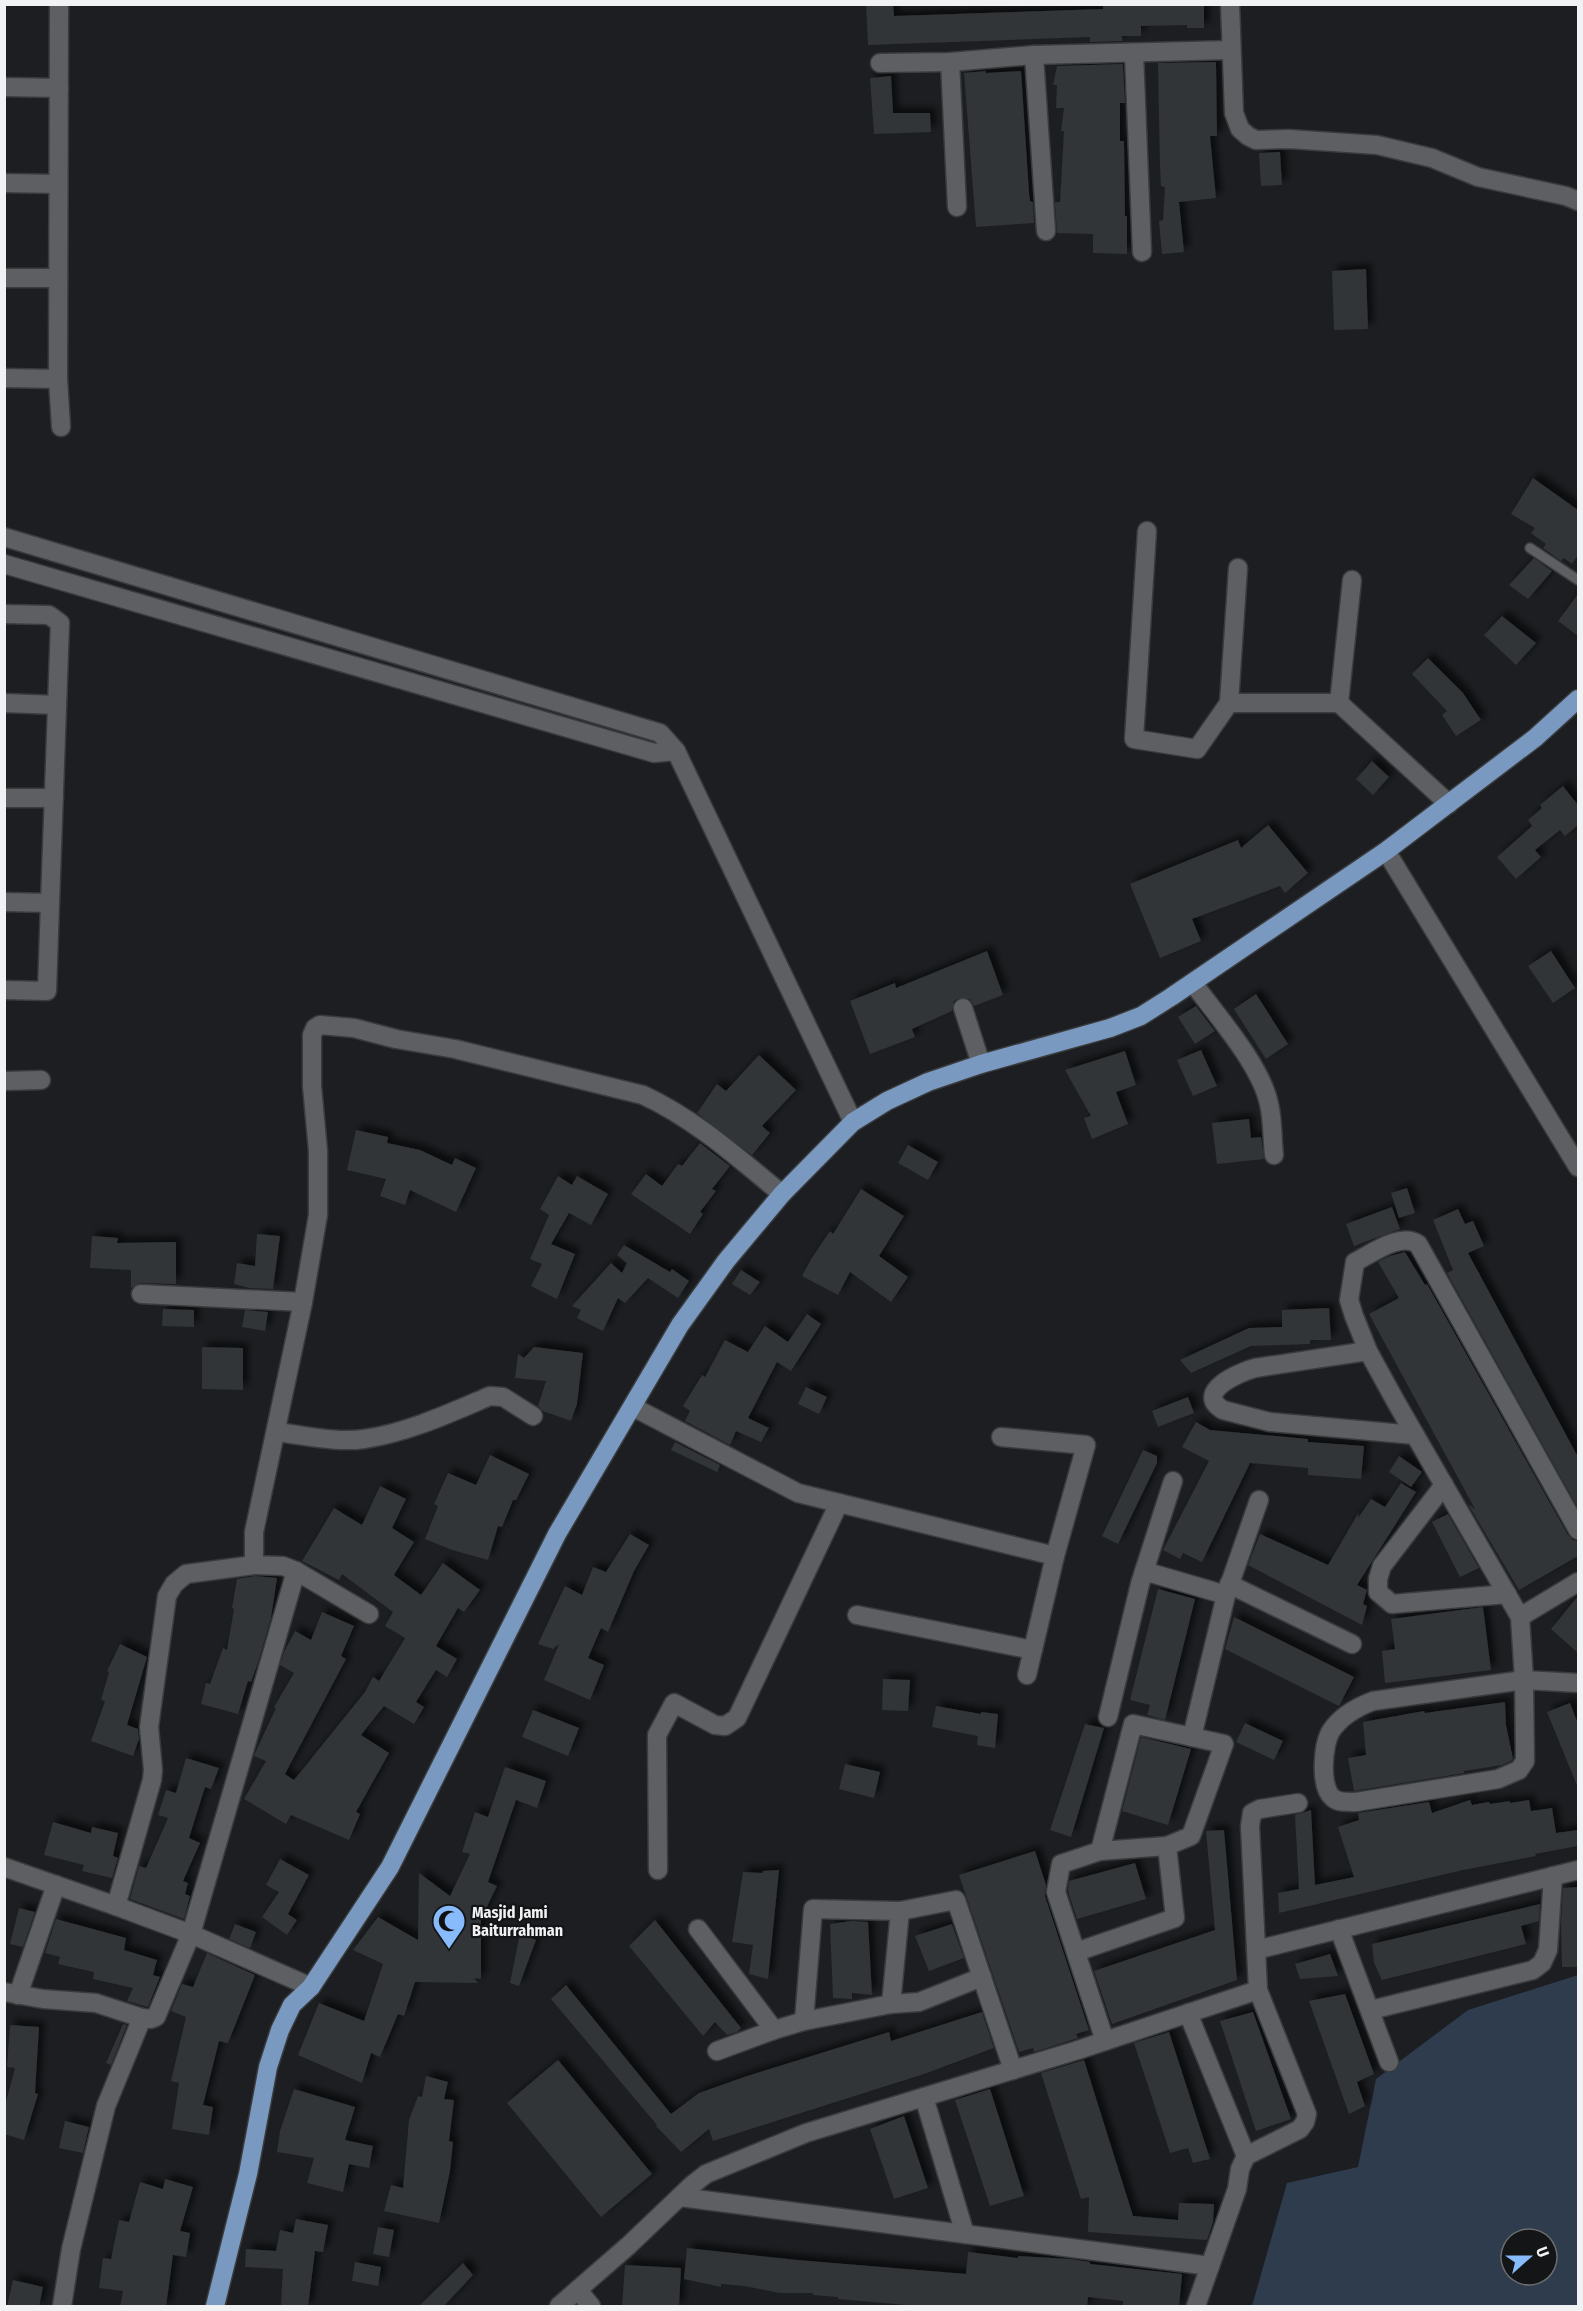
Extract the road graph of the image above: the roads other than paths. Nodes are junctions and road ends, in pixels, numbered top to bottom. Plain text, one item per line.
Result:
1 (59, 4) edge
2 (1230, 4) edge
3 (1230, 50) junction
4 (1134, 53) junction
5 (1034, 56) junction
6 (950, 62) junction
7 (880, 63) dead end
8 (4, 87) edge
9 (59, 88) junction
10 (4, 183) edge
11 (58, 184) junction
12 (1578, 201) edge
13 (957, 207) dead end
14 (1046, 231) dead end
15 (1142, 252) dead end
16 (4, 278) edge
17 (58, 278) junction
18 (4, 378) edge
19 (58, 378) junction
20 (61, 427) dead end
21 (1148, 531) dead end
22 (4, 537) edge
23 (1530, 548) dead end
24 (4, 564) edge
25 (1238, 568) dead end
26 (1352, 580) dead end
27 (1578, 580) edge
28 (4, 614) edge
29 (1578, 699) edge
30 (4, 703) edge
31 (1339, 703) junction
32 (1229, 704) junction
33 (57, 705) junction
34 (676, 751) junction
35 (4, 798) edge
36 (54, 798) junction
37 (1449, 804) junction
38 (1386, 851) junction
39 (4, 902) edge
40 (50, 903) junction
41 (1193, 983) junction
42 (4, 990) edge
43 (963, 1008) dead end
44 (981, 1064) junction
45 (41, 1080) dead end
46 (4, 1081) edge
47 (853, 1122) junction
48 (1274, 1155) dead end
49 (1578, 1167) edge
50 (782, 1194) junction
51 (141, 1294) dead end
52 (303, 1302) junction
53 (1368, 1351) junction
54 (633, 1407) junction
55 (533, 1416) dead end
56 (276, 1432) junction
57 (1415, 1434) junction
58 (1001, 1437) dead end
59 (1173, 1481) dead end
60 (1444, 1485) junction
61 (1259, 1500) dead end
62 (839, 1503) junction
63 (1578, 1530) edge
64 (1055, 1556) junction
65 (254, 1565) junction
66 (296, 1571) junction
67 (1144, 1571) junction
68 (1578, 1582) edge
69 (1228, 1590) junction
70 (1507, 1594) junction
71 (369, 1614) dead end
72 (857, 1615) dead end
73 (1520, 1617) junction
74 (1352, 1644) dead end
75 (1033, 1650) junction
76 (1027, 1675) dead end
77 (1524, 1680) junction
78 (1578, 1683) edge
79 (1133, 1724) junction
80 (1192, 1737) junction
81 (1298, 1803) dead end
82 (1167, 1846) junction
83 (1100, 1851) junction
84 (4, 1867) edge
85 (658, 1870) dead end
86 (1578, 1870) edge
87 (1553, 1876) junction
88 (56, 1885) junction
89 (116, 1906) junction
90 (900, 1911) junction
91 (698, 1929) dead end
92 (1338, 1929) junction
93 (191, 1934) junction
94 (1256, 1950) junction
95 (1076, 1952) junction
96 (982, 1977) junction
97 (311, 1987) junction
98 (1258, 1990) junction
99 (11, 1993) edge
100 (891, 2004) junction
101 (1371, 2010) junction
102 (1188, 2013) junction
103 (142, 2018) junction
104 (804, 2021) junction
105 (774, 2030) junction
106 (1105, 2041) junction
107 (717, 2051) dead end
108 (1389, 2062) dead end
109 (1012, 2070) junction
110 (924, 2097) junction
111 (1246, 2156) junction
112 (680, 2197) junction
113 (965, 2234) junction
114 (1210, 2266) junction
115 (578, 2290) junction
116 (62, 2307) edge
117 (215, 2307) edge
118 (559, 2307) edge
119 (591, 2307) edge
120 (1196, 2307) edge

1 - 9 street
2 - 3 street
3 - 4 street
3 - 12 street
4 - 5 street
4 - 15 street
5 - 6 street
5 - 14 street
6 - 7 street
6 - 13 street
8 - 9 street
9 - 11 street
10 - 11 street
11 - 17 street
16 - 17 street
17 - 19 street
18 - 19 street
19 - 20 street
21 - 32 street
22 - 34 street
23 - 27 lane
24 - 34 street
25 - 32 street
26 - 31 street
28 - 33 street
29 - 37 main road
30 - 33 street
31 - 32 street
31 - 37 street
33 - 36 street
34 - 47 street
35 - 36 street
36 - 40 street
37 - 38 main road
38 - 41 main road
38 - 49 street
39 - 40 street
40 - 42 street
41 - 44 main road
41 - 48 street
43 - 44 street
44 - 47 main road
45 - 46 street
47 - 50 main road
50 - 52 street
50 - 54 main road
51 - 52 street
52 - 56 street
53 - 57 street
53 - 57 street
53 - 63 street
54 - 62 street
54 - 97 main road
55 - 56 street
56 - 65 street
57 - 60 street
58 - 64 street
59 - 67 street
60 - 70 street
60 - 70 street
61 - 69 street
62 - 64 street
62 - 85 street
64 - 75 street
65 - 66 street
65 - 89 street
66 - 71 street
66 - 93 street
67 - 69 street
67 - 79 street
68 - 73 street
69 - 74 street
69 - 80 street
70 - 73 street
72 - 75 street
73 - 77 street
75 - 76 street
77 - 77 street
77 - 78 street
79 - 80 street
79 - 83 street
80 - 82 street
81 - 94 street
82 - 83 street
82 - 95 street
83 - 95 street
84 - 88 street
86 - 87 street
87 - 92 street
87 - 101 street
88 - 89 street
88 - 99 street
89 - 93 street
90 - 96 street
90 - 100 street
90 - 104 street
91 - 105 street
92 - 94 street
92 - 101 street
93 - 97 street
93 - 103 street
94 - 98 street
95 - 106 street
96 - 100 street
96 - 109 street
97 - 117 main road
98 - 102 street
98 - 111 street
99 - 103 street
100 - 104 street
101 - 108 street
102 - 106 street
102 - 111 street
103 - 116 street
104 - 105 street
105 - 107 street
106 - 109 street
109 - 110 street
110 - 112 street
110 - 113 street
111 - 114 street
112 - 113 street
112 - 115 street
113 - 114 street
114 - 120 street
115 - 118 street
115 - 119 street

